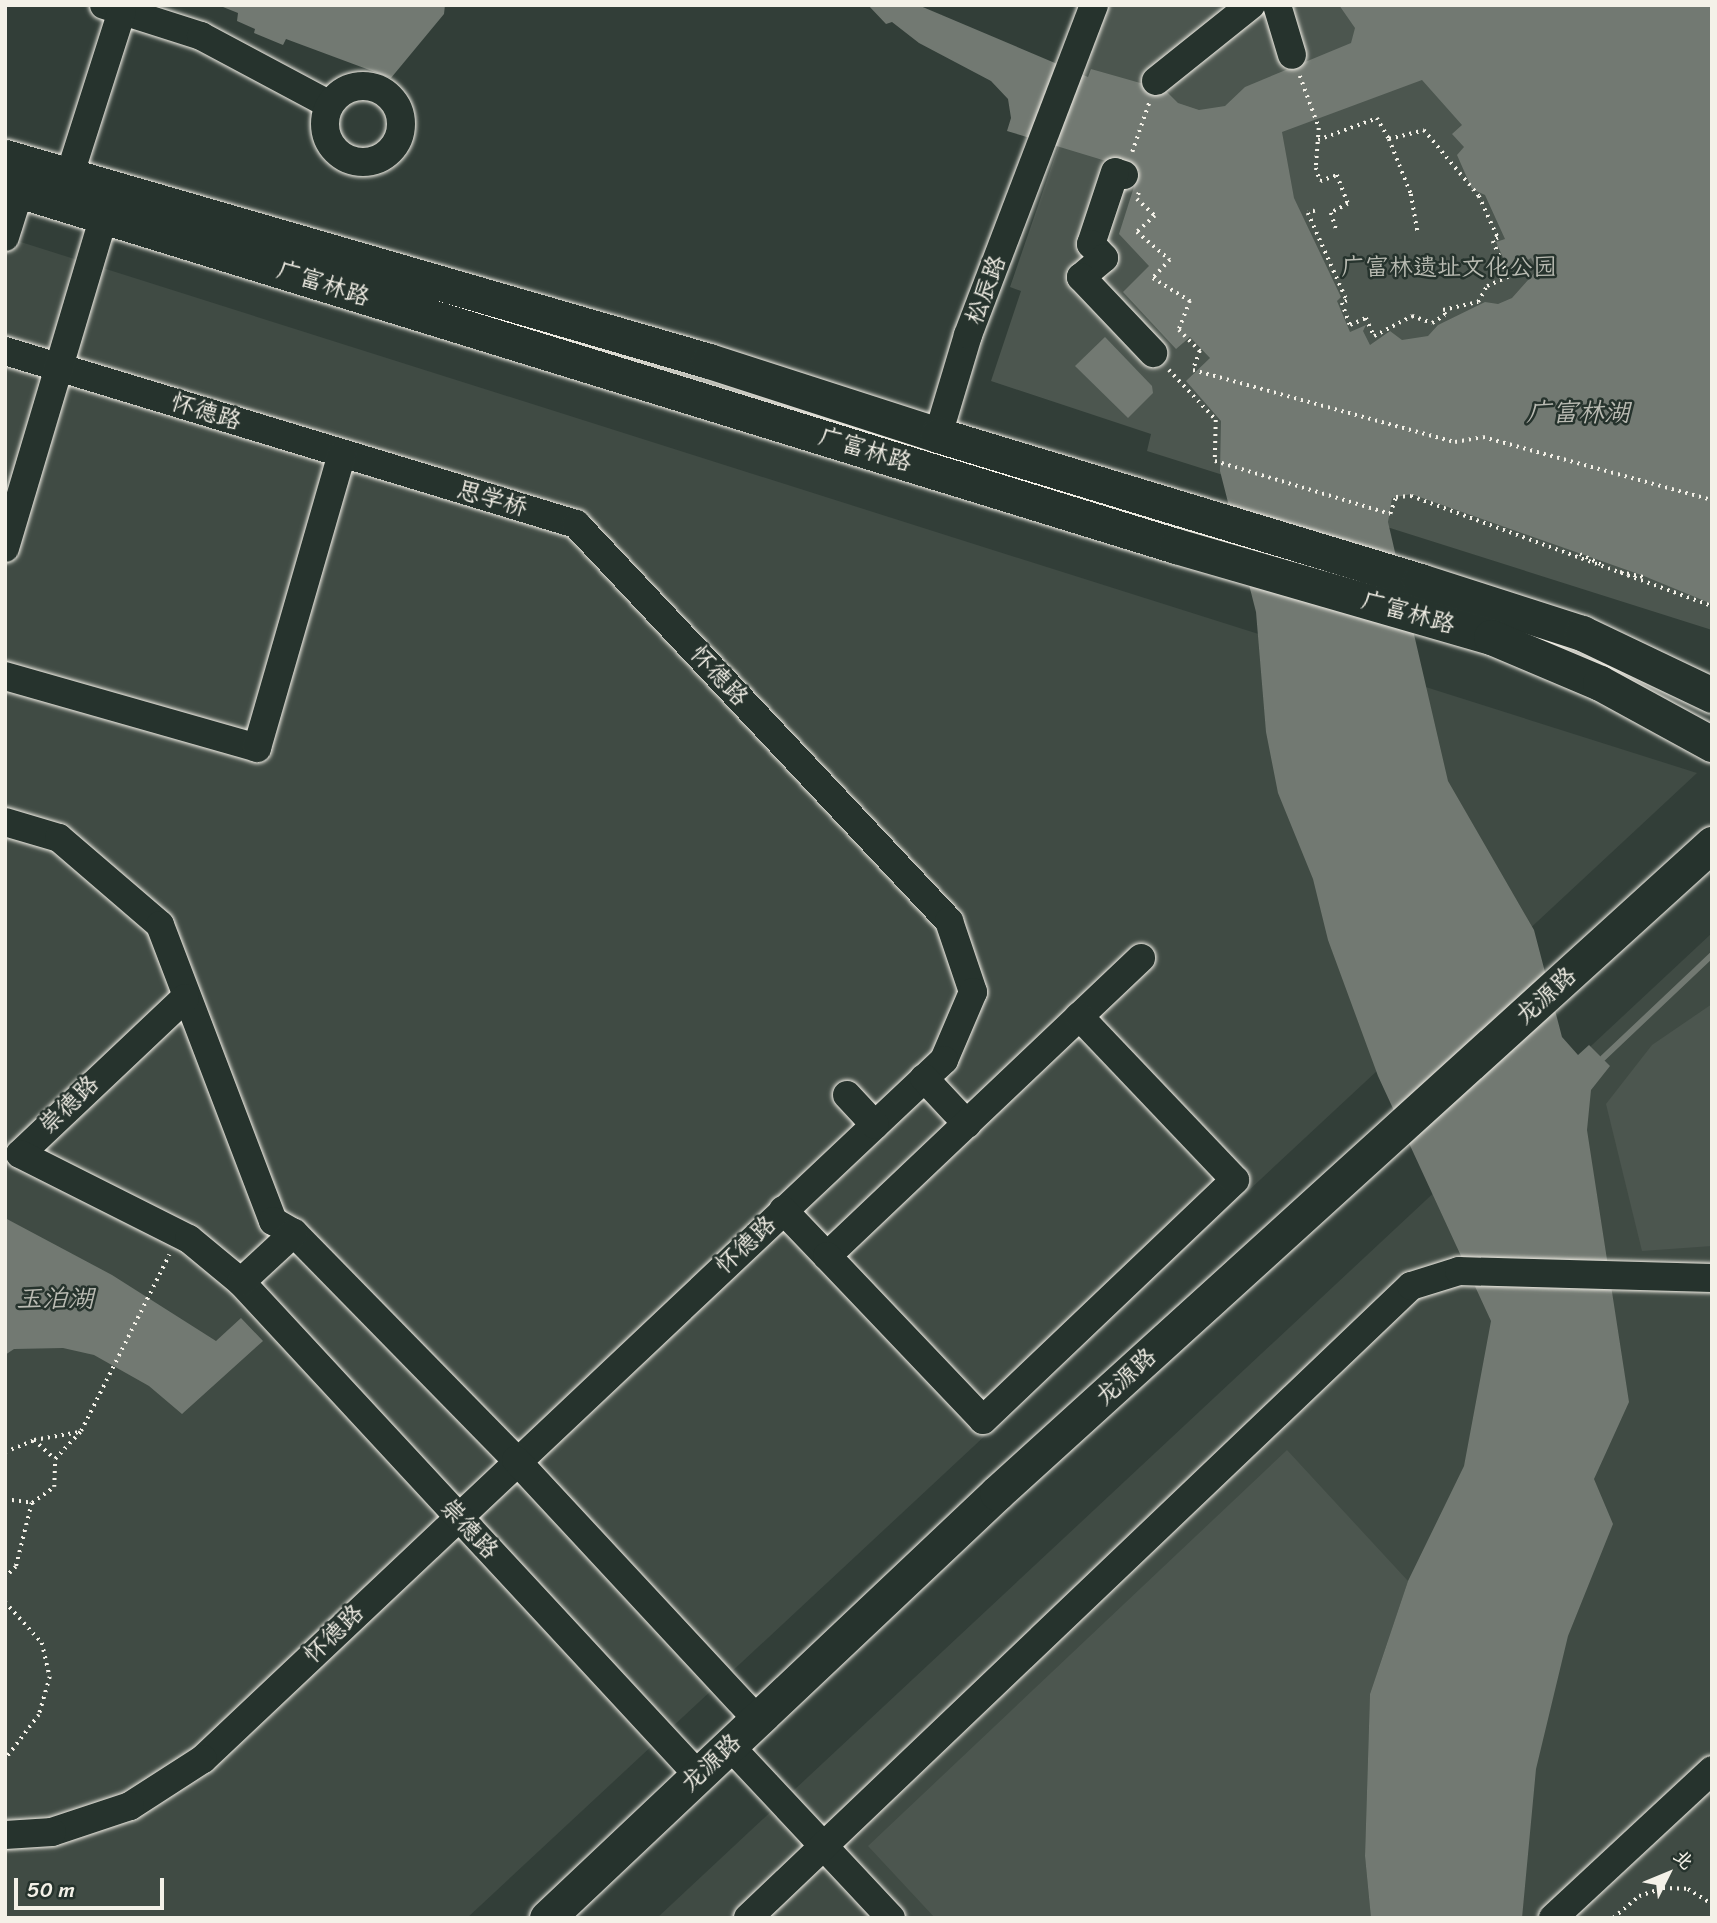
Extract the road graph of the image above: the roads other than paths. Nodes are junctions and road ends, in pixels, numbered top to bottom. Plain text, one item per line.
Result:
1 (1094, 5) edge
2 (1251, 5) edge
3 (1277, 5) edge
4 (113, 8) edge
5 (165, 14) edge
6 (1292, 55) road end
7 (1156, 81) road end
8 (330, 105) dead end
9 (14, 174) edge
10 (69, 177) junction
11 (1132, 183) road end
12 (108, 201) junction
13 (5, 237) edge
14 (5, 351) edge
15 (1153, 353) road end
16 (58, 366) junction
17 (938, 435) junction
18 (342, 454) junction
19 (407, 475) joint
20 (576, 524) joint
21 (5, 548) edge
22 (5, 676) edge
23 (1712, 695) edge
24 (1712, 744) edge
25 (5, 821) edge
26 (1712, 844) edge
27 (1140, 958) dead end
28 (185, 998) junction
29 (1079, 1016) junction
30 (924, 1079) junction
31 (847, 1095) dead end
32 (967, 1124) junction
33 (875, 1125) junction
34 (783, 1210) junction
35 (294, 1233) junction
36 (827, 1256) junction
37 (1712, 1278) edge
38 (241, 1282) junction
39 (516, 1460) junction
40 (458, 1517) junction
41 (757, 1720) junction
42 (729, 1745) junction
43 (1712, 1770) edge
44 (698, 1775) junction
45 (5, 1835) edge
46 (824, 1846) junction
47 (547, 1918) edge
48 (748, 1918) edge
49 (891, 1918) edge
50 (1553, 1918) edge

1 - 17 street, 松辰路
2 - 7 street
3 - 6 street
4 - 5 street
4 - 10 street
5 - 8 street
9 - 10 main road, 广富林路
9 - 12 main road, 广富林路
9 - 13 street
10 - 12 main road, 广富林路
11 - 15 street
12 - 16 street
12 - 17 main road, 广富林路
12 - 24 main road, 广富林路
14 - 16 street, 怀德路
16 - 18 street, 怀德路
16 - 21 street
17 - 23 main road, 广富林路
18 - 19 street, 怀德路
18 - 22 street
19 - 20 street, 思学桥
20 - 30 street, 怀德路
25 - 28 street
26 - 41 main road, 龙源路
27 - 29 street
28 - 35 street
28 - 38 street, 崇德路
29 - 32 street
29 - 36 street
30 - 32 street
30 - 33 street, 怀德路
31 - 33 street
32 - 36 street
33 - 34 street, 怀德路
34 - 36 street
34 - 39 street, 怀德路
35 - 38 street
35 - 39 street
37 - 46 street
38 - 40 street, 崇德路
39 - 40 street, 怀德路
39 - 41 street
40 - 44 street, 崇德路
40 - 45 street, 怀德路
41 - 42 main road, 龙源路
42 - 44 main road, 龙源路
42 - 46 street
43 - 50 street
44 - 47 main road, 龙源路
46 - 48 street
46 - 49 street

